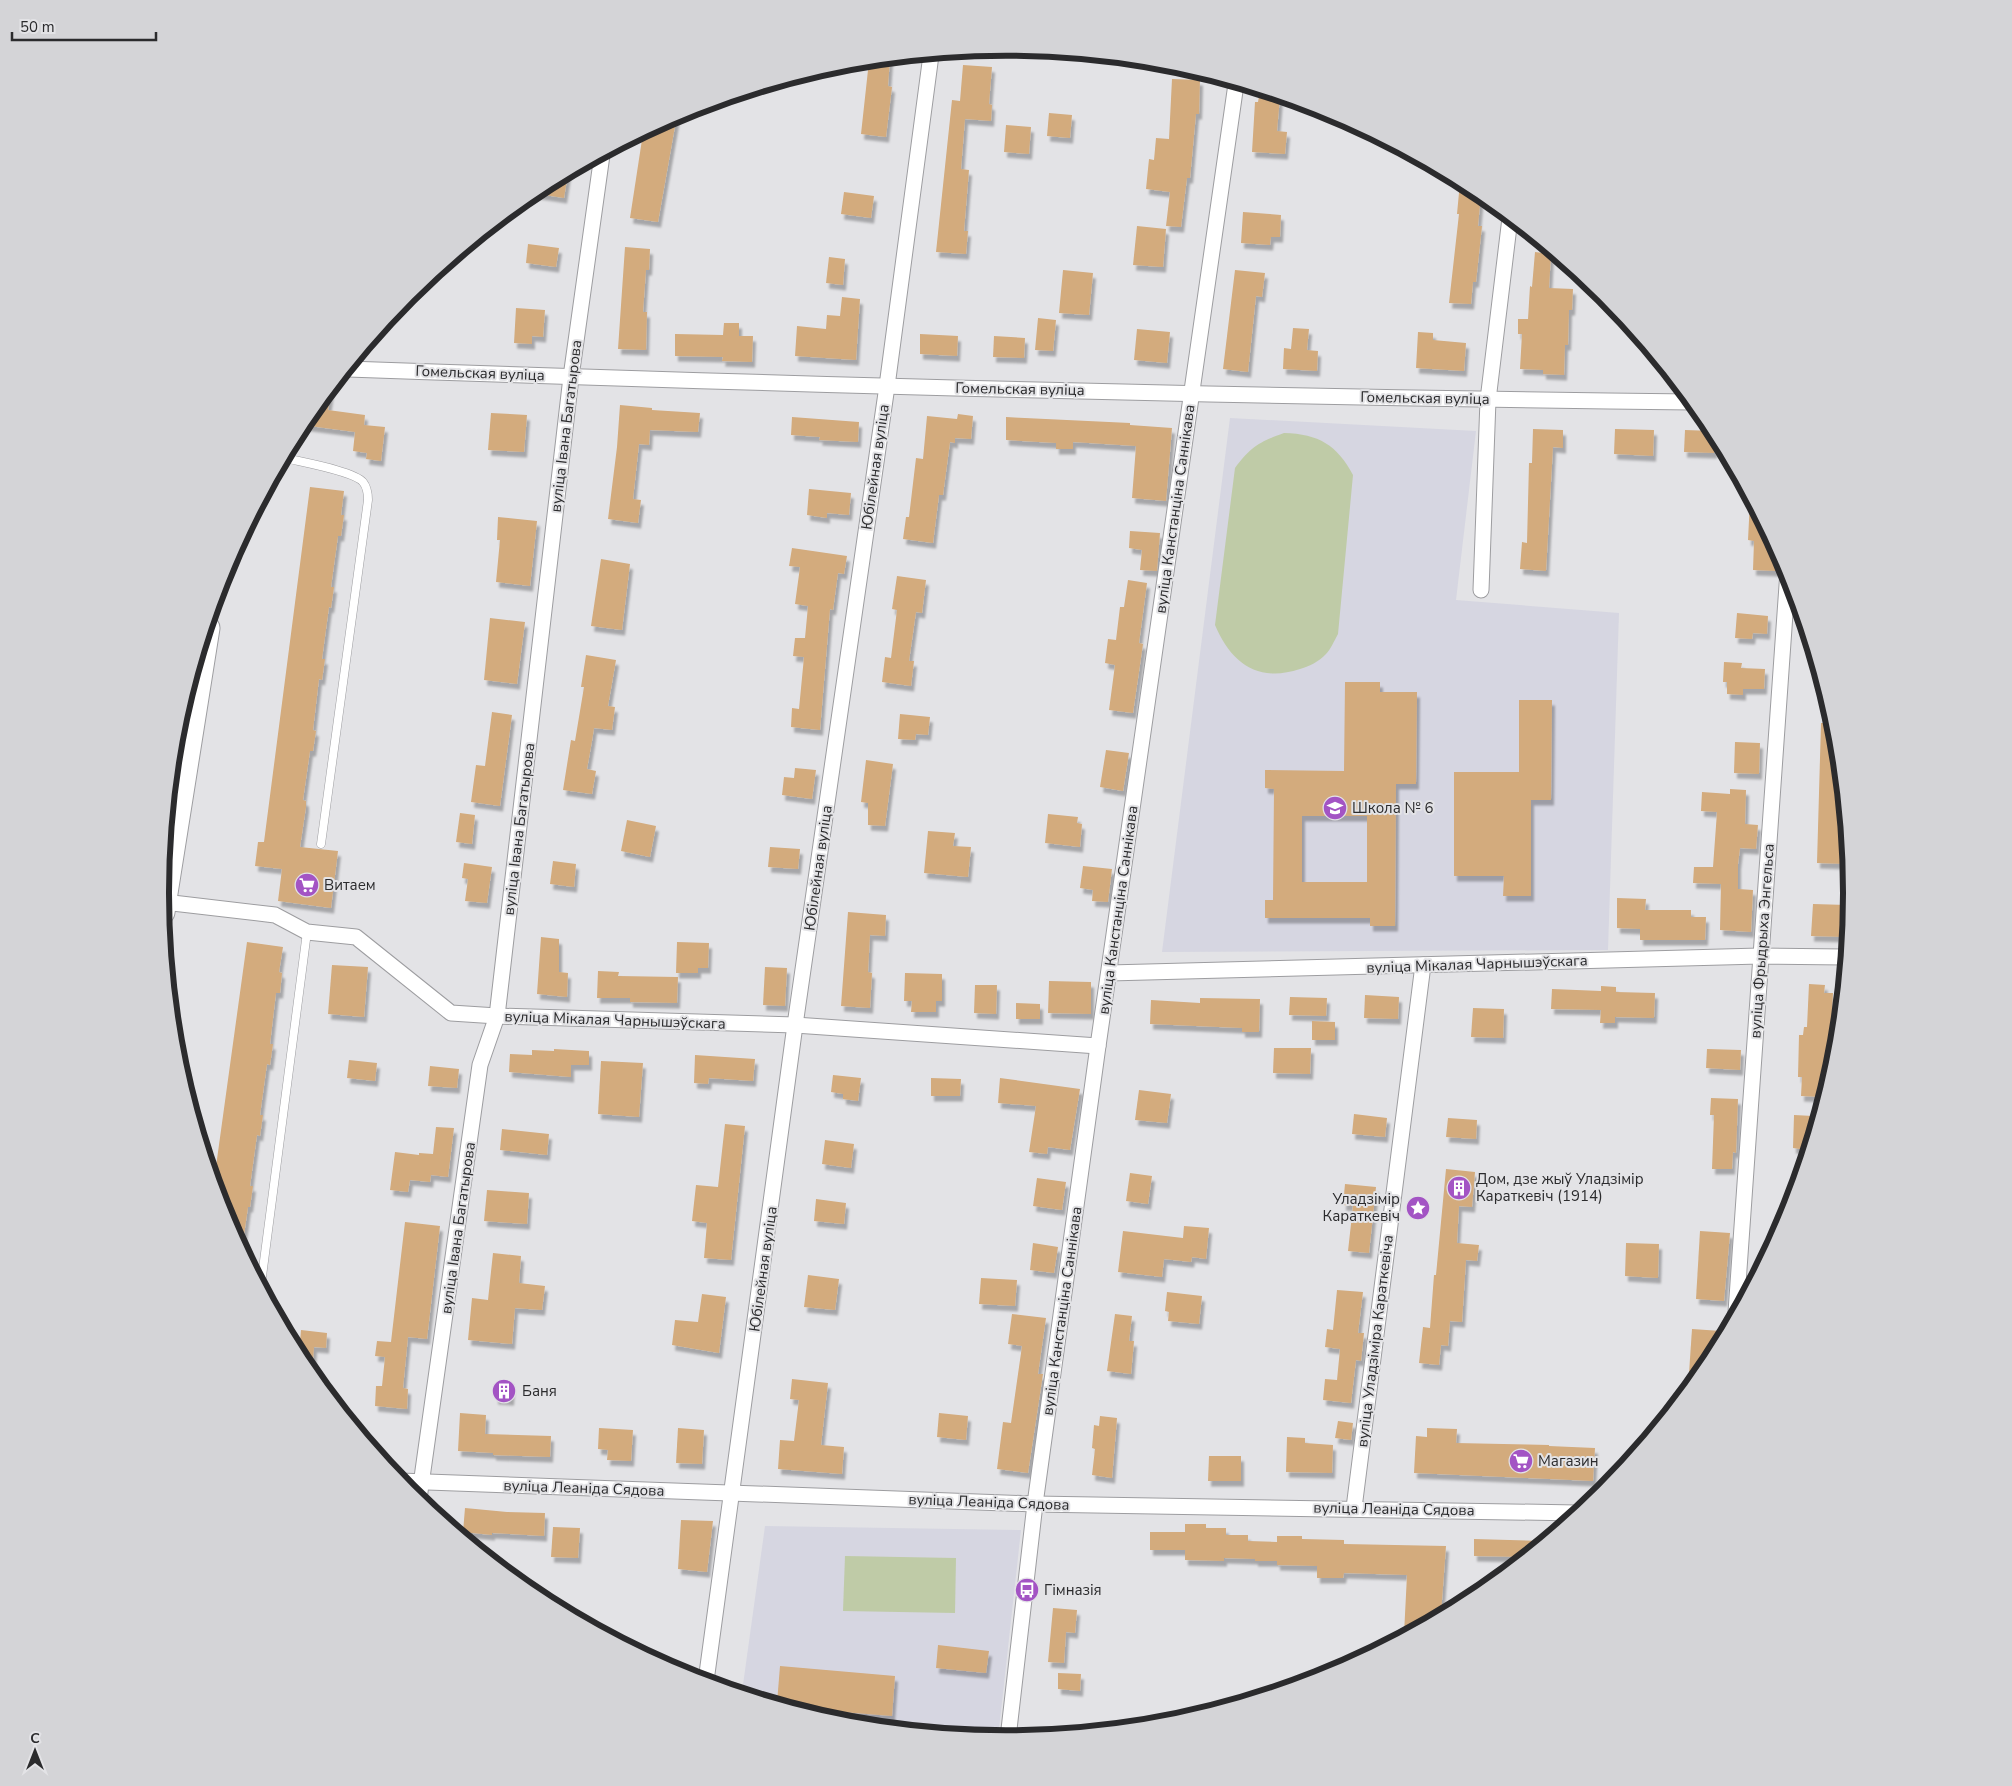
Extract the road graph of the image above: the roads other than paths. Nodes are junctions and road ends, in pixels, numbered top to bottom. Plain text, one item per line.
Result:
1 (930, 60) edge
2 (1235, 89) edge
3 (601, 161) edge
4 (1509, 225) edge
5 (354, 369) edge
6 (571, 377) junction
7 (887, 386) junction
8 (1192, 393) junction
9 (1488, 400) junction
10 (1683, 402) edge
11 (291, 459) edge
12 (1481, 590) dead end
13 (1786, 593) edge
14 (201, 666) edge
15 (321, 844) dead end
16 (170, 862) edge
17 (170, 907) edge
18 (307, 932) junction
19 (1760, 956) junction
20 (1840, 957) edge
21 (1423, 966) junction
22 (1109, 973) junction
23 (497, 1016) junction
24 (795, 1025) junction
25 (1098, 1046) junction
26 (262, 1275) edge
27 (1737, 1300) edge
28 (411, 1481) edge
29 (422, 1482) junction
30 (420, 1491) edge
31 (732, 1494) junction
32 (1035, 1504) junction
33 (1354, 1508) junction
34 (1567, 1514) edge
35 (707, 1674) edge
36 (1009, 1730) edge

1 - 7 street, Юбілейная вуліца
2 - 8 street, вуліца Канстанціна Саннікава
3 - 6 street, вуліца Івана Багатырова
4 - 9 street
5 - 6 street, Гомельская вуліца
6 - 7 street, Гомельская вуліца
6 - 23 street, вуліца Івана Багатырова
7 - 8 street, Гомельская вуліца
7 - 24 street, Юбілейная вуліца
8 - 9 street, Гомельская вуліца
8 - 22 street, вуліца Канстанціна Саннікава
9 - 10 street, Гомельская вуліца
9 - 12 street
11 - 15 lane
13 - 19 street, вуліца Фрыдрыха Энгельса
14 - 16 main road
17 - 18 street, вуліца Мікалая Чарнышэўскага
18 - 23 street, вуліца Мікалая Чарнышэўскага
18 - 26 lane
19 - 20 street, вуліца Мікалая Чарнышэўскага
19 - 21 street, вуліца Мікалая Чарнышэўскага
19 - 27 street, вуліца Фрыдрыха Энгельса
21 - 22 street, вуліца Мікалая Чарнышэўскага
21 - 33 street, вуліца Уладзіміра Караткевіча
22 - 25 street, вуліца Канстанціна Саннікава
23 - 24 street, вуліца Мікалая Чарнышэўскага
23 - 29 street, вуліца Івана Багатырова
24 - 25 street, вуліца Мікалая Чарнышэўскага
24 - 31 street, Юбілейная вуліца
25 - 32 street, вуліца Канстанціна Саннікава
28 - 29 street, вуліца Леаніда Сядова
29 - 30 street, вуліца Івана Багатырова
29 - 31 street, вуліца Леаніда Сядова
31 - 32 street, вуліца Леаніда Сядова
31 - 35 street, Юбілейная вуліца
32 - 33 street, вуліца Леаніда Сядова
32 - 36 street, вуліца Канстанціна Саннікава
33 - 34 street, вуліца Леаніда Сядова

